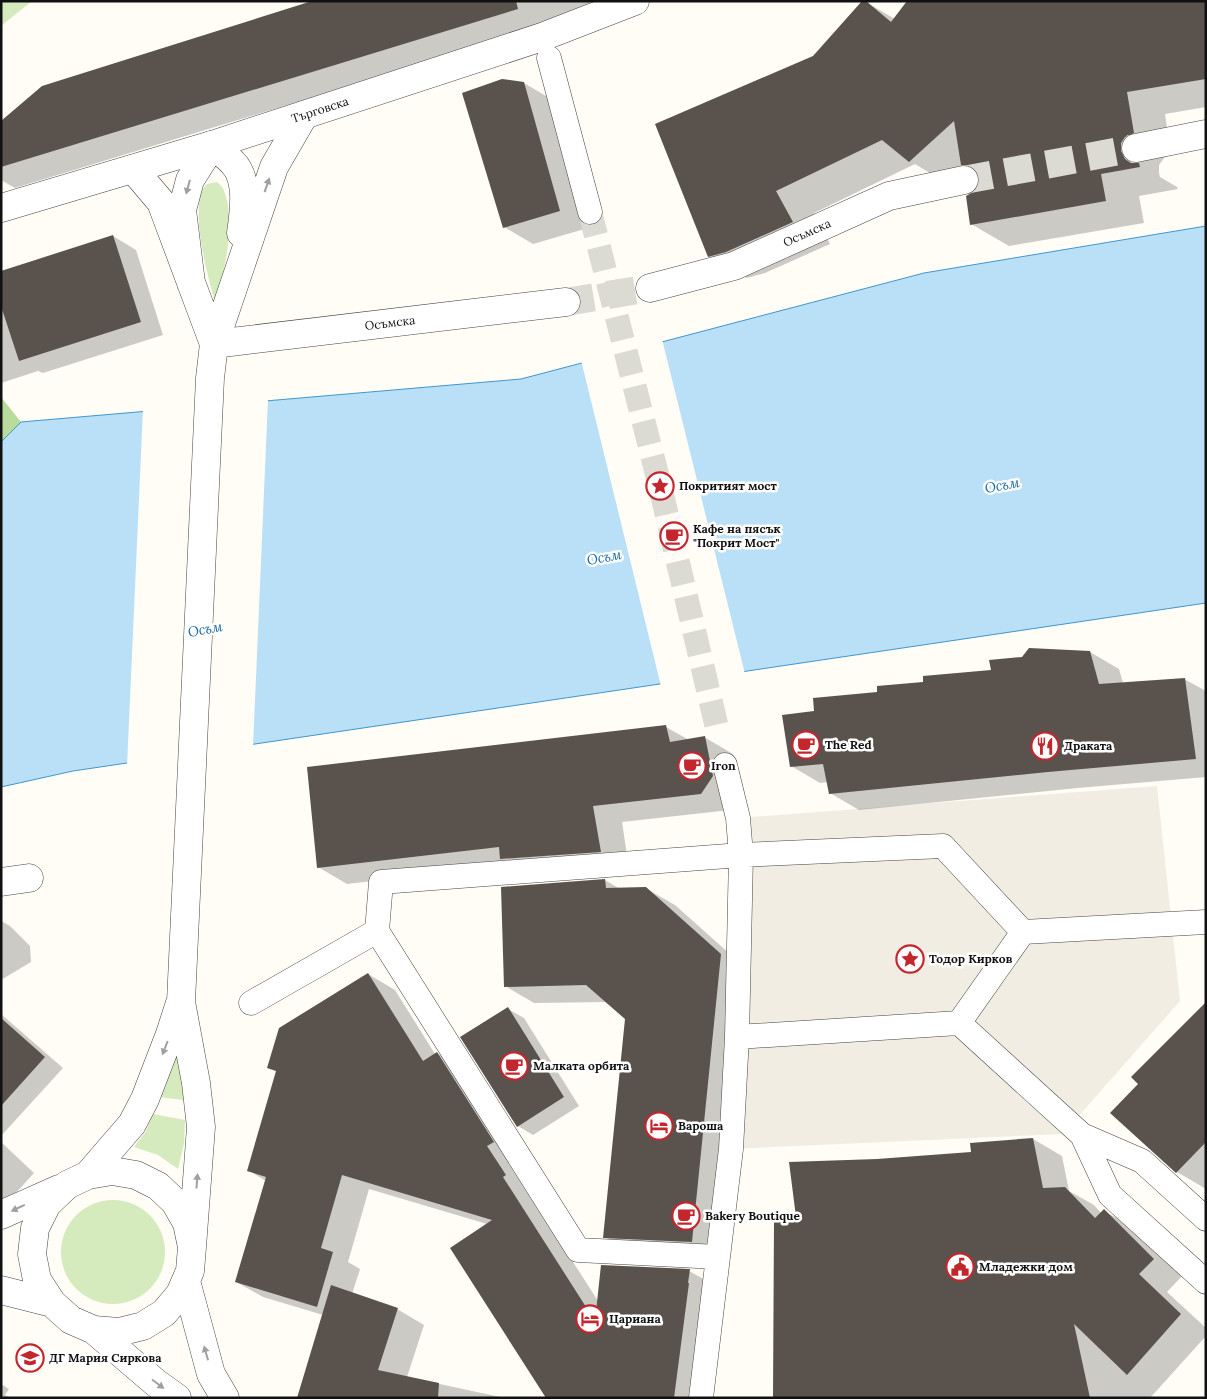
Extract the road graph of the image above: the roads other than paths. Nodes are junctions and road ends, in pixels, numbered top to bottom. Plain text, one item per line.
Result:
1 (635, 1) edge
2 (549, 58) dead end
3 (304, 115) junction
4 (1206, 134) edge
5 (212, 145) junction
6 (1136, 148) tunnel mouth
7 (133, 169) junction
8 (964, 180) tunnel mouth
9 (1, 208) edge
10 (590, 212) tunnel mouth
11 (234, 281) junction
12 (192, 283) junction
13 (650, 288) tunnel mouth
14 (566, 302) tunnel mouth
15 (214, 344) junction
16 (725, 765) dead end
17 (741, 855) junction
18 (28, 878) dead end
19 (1, 882) edge
20 (1206, 922) edge
21 (376, 931) junction
22 (1023, 932) junction
23 (181, 1002) junction
24 (251, 1003) dead end
25 (959, 1023) junction
26 (737, 1037) junction
27 (1082, 1136) junction
28 (78, 1180) junction
29 (1, 1215) edge
30 (1206, 1219) edge
31 (192, 1247) junction
32 (718, 1257) junction
33 (186, 1280) junction
34 (1206, 1282) edge
35 (1, 1290) edge
36 (52, 1303) junction
37 (94, 1330) junction
38 (177, 1398) edge
39 (225, 1398) edge
40 (701, 1398) edge

1 - 3 street, Търговска
2 - 10 street
3 - 5 street, Търговска
11 -> 3 street
4 - 6 street
5 - 7 street, Търговска
5 - 11 street
5 -> 12 street
7 - 9 street, Търговска
7 - 12 street
8 - 13 street, Осъмска
11 - 15 street
12 - 15 street
14 - 15 street, Осъмска
15 - 23 street
16 - 17 street
17 - 21 street
17 - 22 street
17 - 26 street
18 - 19 street
20 - 22 street
21 - 24 street
21 - 32 street
22 - 25 street
23 -> 28 street
31 -> 23 street
25 - 26 street
25 - 27 street
26 - 32 street
27 - 30 street
27 - 34 street
28 -> 29 street
28 - 31 street
28 - 36 street
31 - 33 street
32 - 40 street
33 - 37 street
39 -> 33 street
35 - 36 street
36 - 37 street
37 -> 38 street

